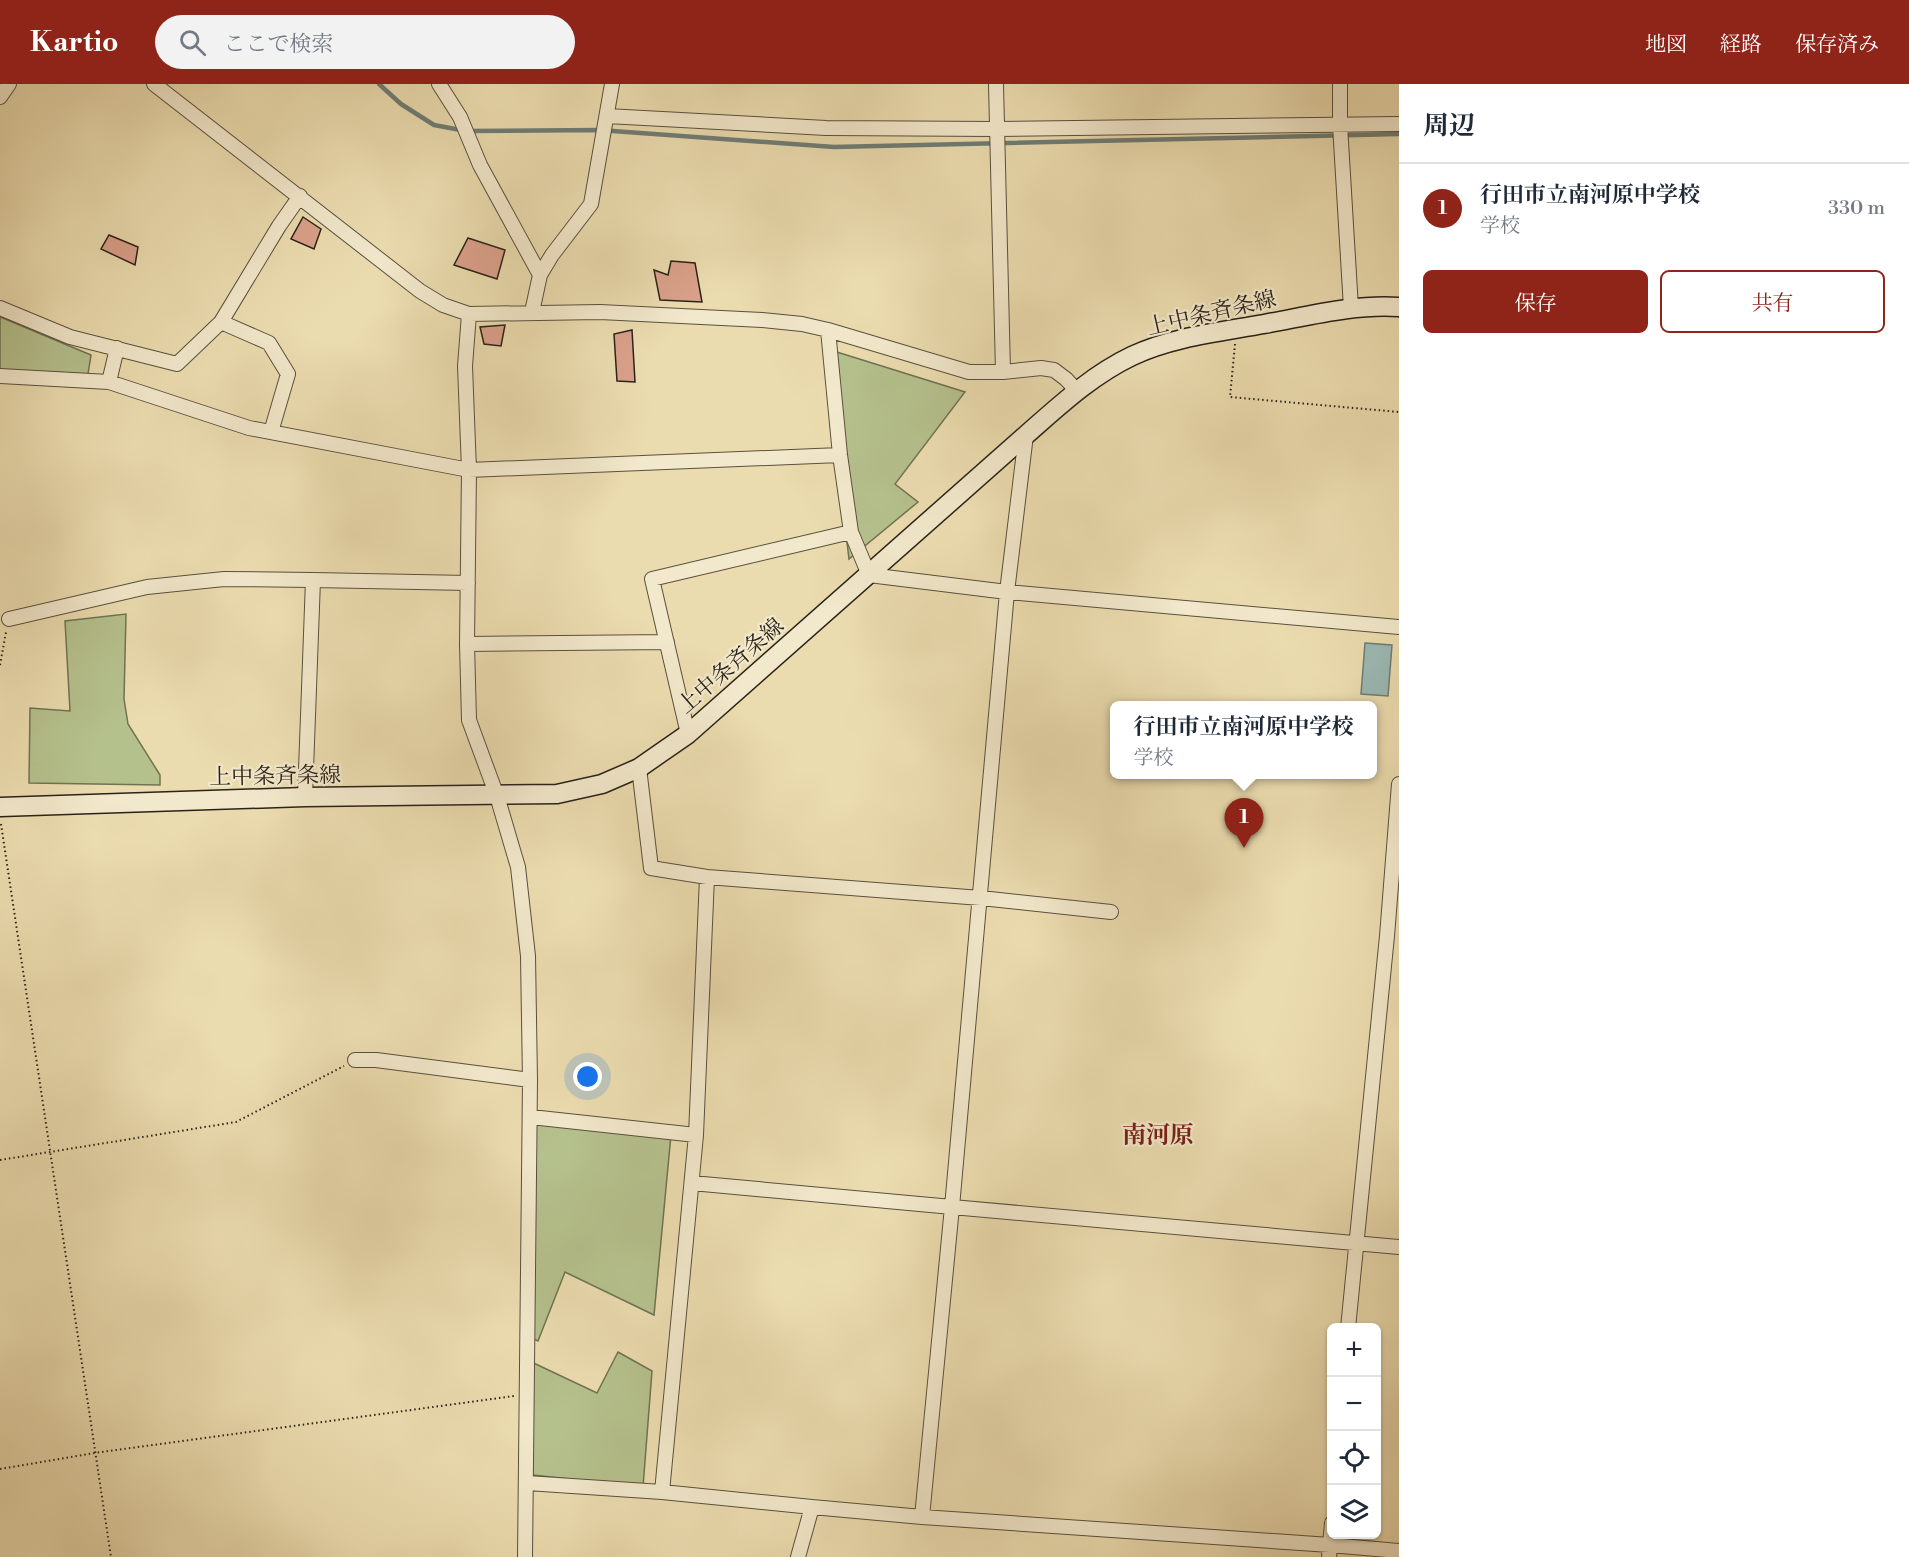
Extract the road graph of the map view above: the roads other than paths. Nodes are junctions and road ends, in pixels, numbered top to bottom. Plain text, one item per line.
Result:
1 (9, 84) edge
2 (154, 84) edge
3 (439, 84) edge
4 (612, 84) edge
5 (996, 84) edge
6 (1340, 84) edge
7 (0, 97) edge
8 (607, 116) junction
9 (1399, 124) edge
10 (1340, 125) junction
11 (996, 129) junction
12 (300, 196) junction
13 (540, 275) junction
14 (1399, 307) edge
15 (0, 308) edge
16 (1351, 308) junction
17 (532, 312) junction
18 (469, 314) junction
19 (220, 322) junction
20 (828, 330) junction
21 (117, 348) junction
22 (1003, 372) junction
23 (0, 376) edge
24 (109, 382) junction
25 (1077, 391) junction
26 (271, 432) junction
27 (1026, 435) junction
28 (840, 455) junction
29 (469, 470) junction
30 (851, 532) junction
31 (869, 575) junction
32 (313, 580) junction
33 (468, 583) junction
34 (1007, 592) junction
35 (9, 620) road end
36 (1399, 627) edge
37 (667, 642) junction
38 (467, 644) junction
39 (688, 734) junction
40 (639, 768) junction
41 (1399, 784) edge
42 (497, 796) junction
43 (305, 797) junction
44 (0, 807) edge
45 (707, 877) junction
46 (981, 898) junction
47 (1111, 912) dead end
48 (1393, 936) edge
49 (355, 1060) road end
50 (530, 1080) junction
51 (531, 1117) junction
52 (696, 1135) junction
53 (692, 1183) junction
54 (952, 1207) junction
55 (1355, 1242) junction
56 (1399, 1247) edge
57 (1348, 1323) edge
58 (528, 1483) junction
59 (662, 1492) junction
60 (812, 1507) junction
61 (922, 1517) junction
62 (1329, 1551) edge
63 (1399, 1551) edge
64 (525, 1557) edge
65 (798, 1557) edge

1 - 7 street
2 - 12 street
3 - 13 street
4 - 8 street
5 - 11 street
6 - 10 street
8 - 11 street
8 - 13 street
9 - 10 street
10 - 11 street
10 - 16 street
11 - 22 street
12 - 18 street
12 - 19 street
13 - 17 street
14 - 16 main road, 上中条斉条線
15 - 21 street
16 - 25 main road, 上中条斉条線
17 - 18 street
17 - 20 street
18 - 29 street
19 - 21 street
19 - 26 street
20 - 22 street
20 - 28 street
21 - 24 street
22 - 25 street
23 - 24 street
24 - 26 street
25 - 27 main road, 上中条斉条線
26 - 29 street
27 - 31 main road, 上中条斉条線
27 - 34 street
28 - 29 street
28 - 30 street
29 - 33 street
30 - 31 street
30 - 37 street
31 - 34 street
31 - 39 main road, 上中条斉条線
32 - 33 street
32 - 35 street
32 - 43 street
33 - 38 street
34 - 36 street
34 - 46 street
37 - 38 street
37 - 39 street
38 - 42 street
39 - 40 main road, 上中条斉条線
40 - 42 main road, 上中条斉条線
40 - 45 street
41 - 48 street
42 - 43 main road, 上中条斉条線
42 - 50 street
43 - 44 main road, 上中条斉条線
45 - 46 street
45 - 52 street
46 - 47 street
46 - 54 street
48 - 55 street
49 - 50 street
50 - 51 street
51 - 52 street
51 - 58 street
52 - 53 street
53 - 54 street
53 - 59 street
54 - 55 street
54 - 61 street
55 - 56 street
55 - 57 street
58 - 59 street
58 - 64 street
59 - 60 street
60 - 61 street
60 - 65 street
61 - 62 street
62 - 63 street

